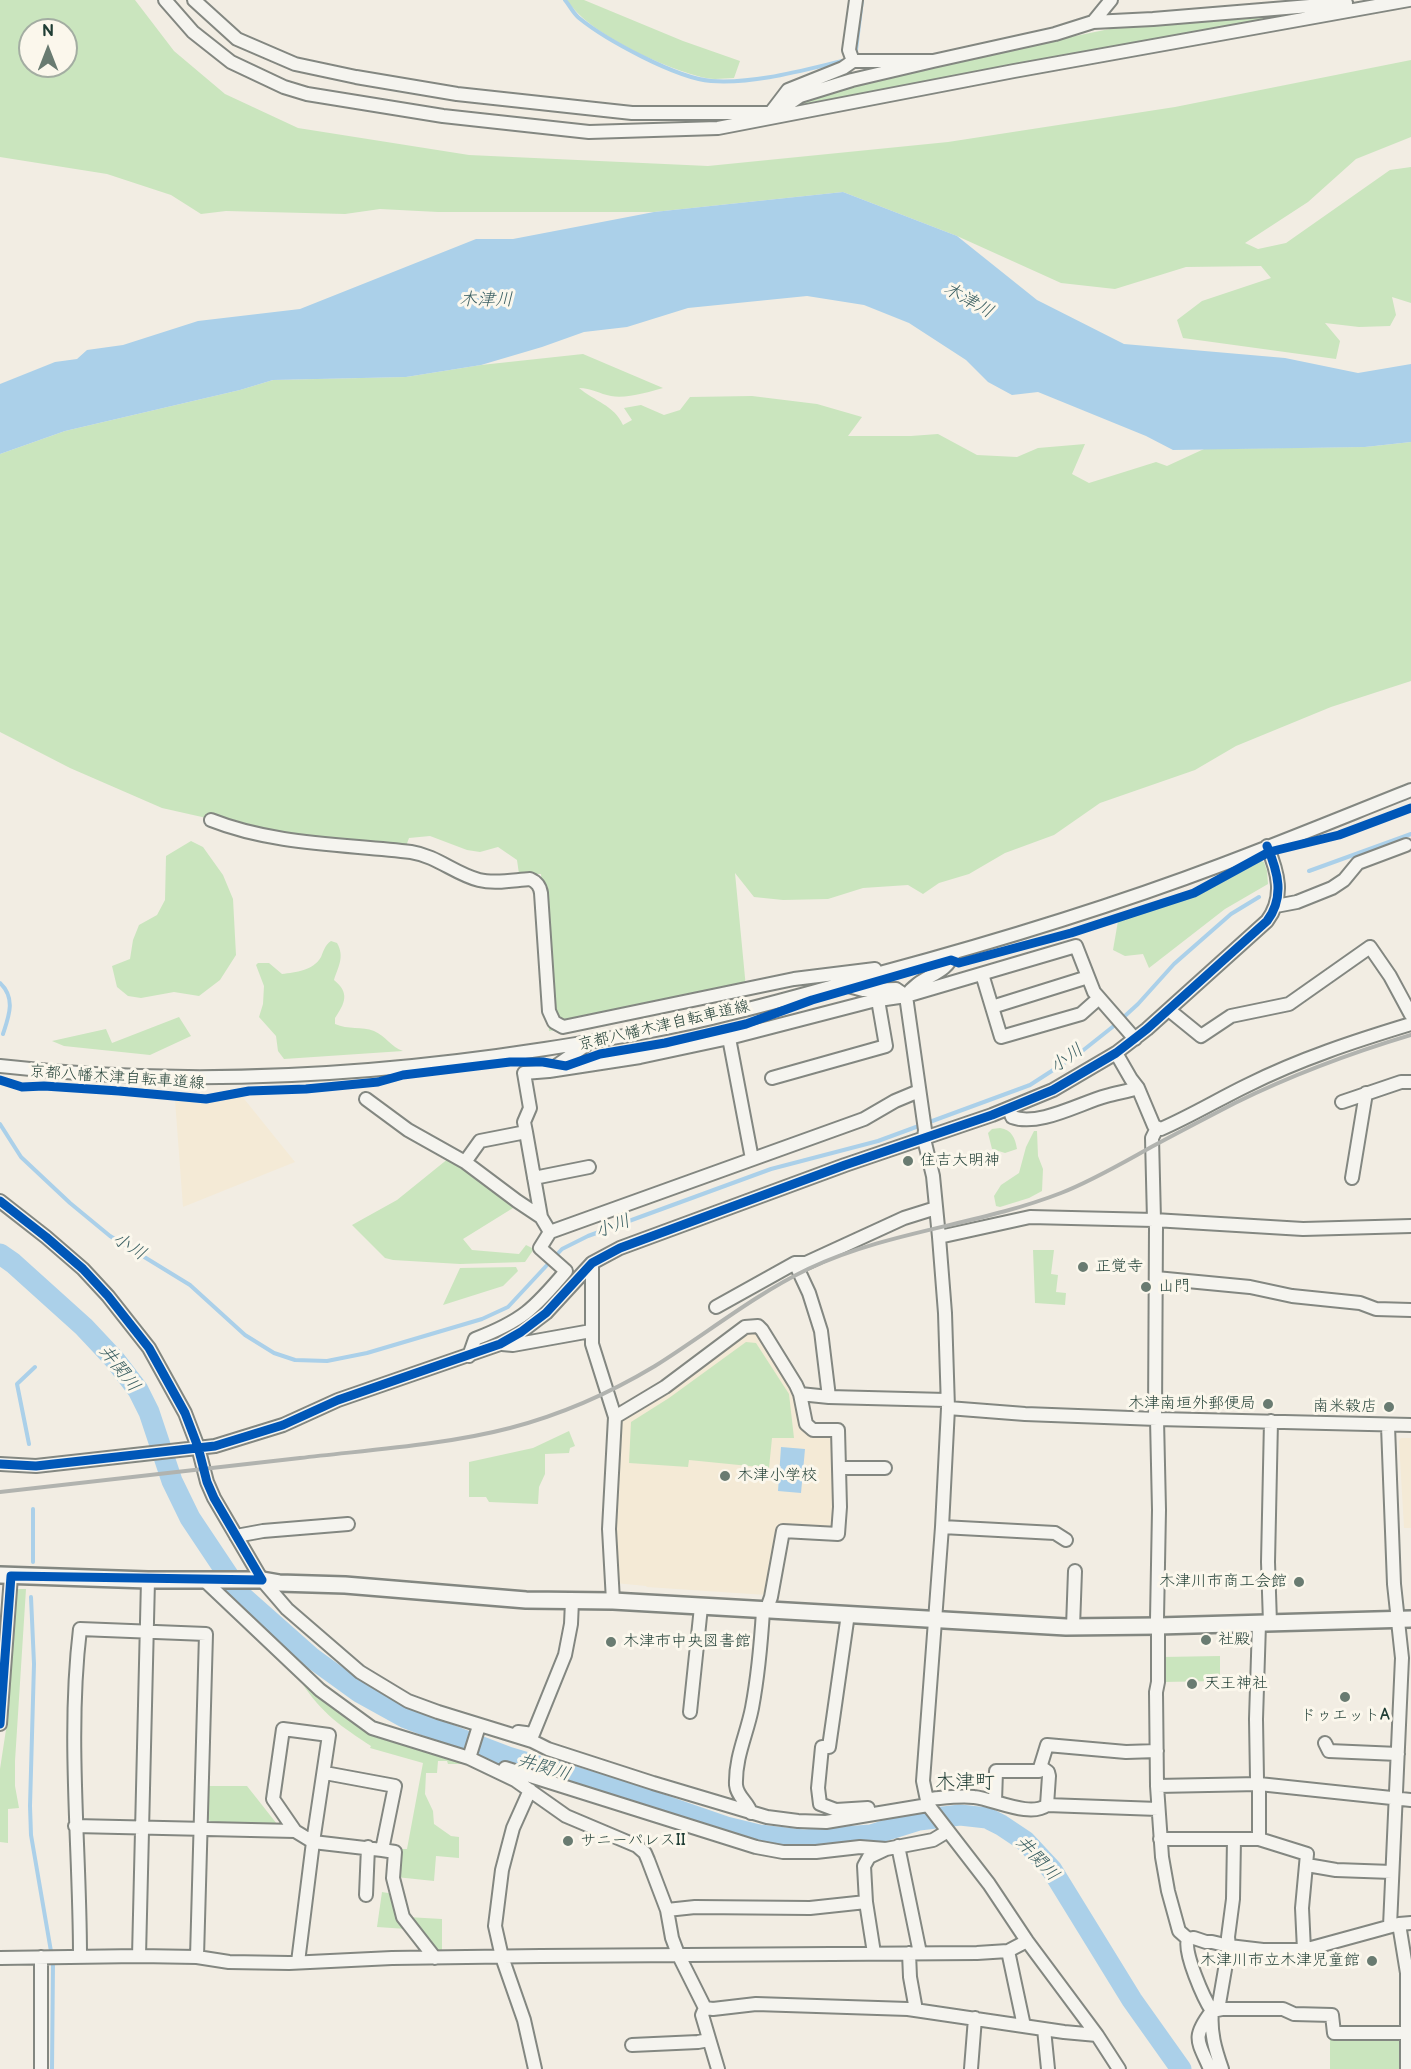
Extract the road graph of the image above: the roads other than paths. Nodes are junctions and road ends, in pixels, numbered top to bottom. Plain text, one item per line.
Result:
1 (165, 0) edge
2 (194, 0) edge
3 (856, 0) edge
4 (1112, 0) edge
5 (1409, 0) edge
6 (1350, 4) edge
7 (1093, 22) junction
8 (853, 61) junction
9 (933, 62) junction
10 (771, 116) junction
11 (1411, 789) edge
12 (211, 820) dead end
13 (1406, 845) dead end
14 (1267, 846) junction
15 (1276, 906) junction
16 (954, 953) junction
17 (897, 968) junction
18 (982, 974) junction
19 (1088, 977) junction
20 (841, 984) junction
21 (906, 996) junction
22 (878, 1000) junction
23 (1103, 1002) junction
24 (992, 1007) junction
25 (1169, 1010) junction
26 (1411, 1015) edge
27 (1411, 1024) edge
28 (729, 1038) junction
29 (1135, 1039) junction
30 (592, 1041) junction
31 (1116, 1053) junction
32 (0, 1066) edge
33 (549, 1071) junction
34 (772, 1078) dead end
35 (1411, 1082) edge
36 (1138, 1088) junction
37 (1366, 1093) junction
38 (920, 1097) junction
39 (366, 1099) dead end
40 (1342, 1102) dead end
41 (1009, 1108) junction
42 (1156, 1128) junction
43 (526, 1132) junction
44 (925, 1134) junction
45 (752, 1159) junction
46 (465, 1162) junction
47 (589, 1167) dead end
48 (534, 1178) junction
49 (1352, 1178) dead end
50 (0, 1201) edge
51 (936, 1208) junction
52 (541, 1217) junction
53 (1154, 1220) junction
54 (1411, 1226) edge
55 (550, 1232) junction
56 (939, 1237) junction
57 (592, 1263) junction
58 (795, 1263) junction
59 (1155, 1278) junction
60 (716, 1307) dead end
61 (1411, 1310) edge
62 (591, 1331) junction
63 (500, 1344) junction
64 (469, 1356) junction
65 (800, 1394) junction
66 (829, 1397) junction
67 (947, 1404) junction
68 (615, 1417) junction
69 (1156, 1418) junction
70 (1271, 1421) junction
71 (1411, 1425) edge
72 (1388, 1426) junction
73 (192, 1448) junction
74 (0, 1464) edge
75 (840, 1468) junction
76 (885, 1468) dead end
77 (348, 1524) dead end
78 (942, 1527) junction
79 (236, 1536) junction
80 (1066, 1540) dead end
81 (1075, 1571) dead end
82 (5, 1575) edge
83 (148, 1580) junction
84 (212, 1580) junction
85 (259, 1580) junction
86 (572, 1601) junction
87 (613, 1601) junction
88 (701, 1607) junction
89 (765, 1611) junction
90 (848, 1614) junction
91 (934, 1619) junction
92 (1405, 1619) edge
93 (1265, 1623) junction
94 (1158, 1626) junction
95 (1072, 1627) junction
96 (147, 1632) junction
97 (690, 1712) dead end
98 (0, 1724) edge
99 (478, 1727) junction
100 (1325, 1743) dead end
101 (1156, 1751) junction
102 (1398, 1754) junction
103 (469, 1756) junction
104 (1041, 1767) junction
105 (325, 1773) junction
106 (1259, 1784) junction
107 (1157, 1786) junction
108 (530, 1790) junction
109 (1395, 1798) junction
110 (1411, 1800) edge
111 (994, 1802) junction
112 (929, 1804) junction
113 (1047, 1805) junction
114 (910, 1809) junction
115 (1158, 1809) junction
116 (751, 1813) junction
117 (75, 1826) junction
118 (141, 1827) junction
119 (200, 1828) junction
120 (946, 1829) junction
121 (294, 1831) junction
122 (1160, 1839) junction
123 (1234, 1839) junction
124 (1259, 1839) junction
125 (313, 1842) junction
126 (368, 1847) junction
127 (892, 1848) junction
128 (382, 1850) junction
129 (1307, 1865) junction
130 (1392, 1872) junction
131 (366, 1895) dead end
132 (866, 1902) junction
133 (667, 1910) junction
134 (1400, 1924) edge
135 (1188, 1939) junction
136 (1027, 1941) junction
137 (1229, 1946) junction
138 (1304, 1950) junction
139 (1008, 1951) junction
140 (874, 1953) junction
141 (914, 1953) junction
142 (678, 1954) junction
143 (48, 1956) junction
144 (80, 1956) junction
145 (139, 1956) junction
146 (197, 1957) junction
147 (0, 1958) edge
148 (435, 1958) junction
149 (502, 1958) junction
150 (298, 1962) junction
151 (705, 2008) junction
152 (916, 2010) junction
153 (1212, 2012) junction
154 (975, 2018) junction
155 (1024, 2025) junction
156 (1044, 2029) junction
157 (1097, 2035) junction
158 (709, 2040) junction
159 (1408, 2041) edge
160 (632, 2045) dead end
161 (41, 2069) edge
162 (535, 2069) edge
163 (718, 2069) edge
164 (971, 2069) edge
165 (1048, 2069) edge
166 (1119, 2069) edge
167 (1210, 2069) edge
168 (1222, 2069) edge
169 (1407, 2069) edge

1 - 10 street
2 - 10 street
3 - 8 street
4 - 7 street
5 - 6 street
6 - 7 street
6 - 10 street
7 - 9 street
8 - 9 street
8 - 10 street
9 - 10 street
11 - 14 street
12 - 17 street
13 - 15 street
14 - 15 street
14 - 16 street
15 - 25 street
16 - 17 street
16 - 21 street
17 - 20 street
18 - 19 street
18 - 21 street
18 - 24 street
19 - 23 street
19 - 24 street
20 - 21 street
20 - 30 street
21 - 22 street
21 - 38 street
22 - 28 street
22 - 34 street
23 - 24 street
23 - 29 street
25 - 26 street
25 - 29 street
27 - 42 street
28 - 33 street
28 - 45 street
29 - 31 street
30 - 32 street
30 - 33 street
31 - 36 street
31 - 41 street
33 - 43 street
35 - 37 street
36 - 41 street
36 - 42 street
37 - 40 street
37 - 49 street
38 - 44 street
38 - 45 street
39 - 46 street
41 - 44 street
42 - 53 street
43 - 46 street
43 - 48 street
44 - 51 street
44 - 57 street
45 - 55 street
46 - 52 street
47 - 48 street
48 - 52 street
50 - 73 street
51 - 56 street
51 - 58 street
52 - 55 street
53 - 54 street
53 - 56 street
53 - 59 street
55 - 64 street
56 - 67 street
57 - 62 street
57 - 63 street
58 - 60 street
58 - 66 street
59 - 61 street
59 - 69 street
62 - 63 street
62 - 68 street
63 - 64 street
64 - 73 street
65 - 66 street
65 - 68 street
65 - 75 street
66 - 67 street
67 - 69 street
67 - 78 street
68 - 87 street
69 - 70 street
69 - 94 street
70 - 72 street
70 - 93 street
71 - 72 street
72 - 92 street
73 - 74 street
73 - 79 street
75 - 76 street
75 - 89 street
77 - 79 street
78 - 80 street
78 - 91 street
79 - 85 street
81 - 95 street
82 - 83 street
82 - 98 street
83 - 84 street
83 - 96 street
84 - 85 street
84 - 103 street
85 - 86 street
85 - 99 street
86 - 87 street
86 - 99 street
87 - 88 street
88 - 89 street
88 - 97 street
89 - 90 street
89 - 116 street
90 - 91 street
90 - 114 street
91 - 95 street
91 - 112 street
92 - 93 street
92 - 102 street
93 - 94 street
93 - 106 street
94 - 95 street
94 - 101 street
96 - 117 street
96 - 118 street
96 - 119 street
99 - 103 street
99 - 116 street
100 - 102 street
101 - 104 street
101 - 107 street
102 - 109 street
103 - 108 street
103 - 127 street
104 - 111 street
104 - 113 street
105 - 121 street
105 - 125 street
105 - 128 street
106 - 107 street
106 - 109 street
106 - 124 street
107 - 115 street
108 - 133 street
108 - 149 street
109 - 110 street
109 - 130 street
111 - 112 street
111 - 113 street
112 - 114 street
112 - 120 street
113 - 115 street
114 - 116 street
115 - 122 street
117 - 118 street
117 - 144 street
118 - 119 street
118 - 145 street
119 - 121 street
119 - 146 street
120 - 127 street
120 - 136 street
121 - 125 street
122 - 123 street
122 - 135 street
123 - 124 street
123 - 137 street
124 - 129 street
125 - 126 street
125 - 150 street
126 - 128 street
126 - 131 street
127 - 132 street
127 - 141 street
128 - 148 street
129 - 130 street
129 - 138 street
130 - 134 street
132 - 133 street
132 - 140 street
133 - 142 street
134 - 138 street
134 - 159 street
135 - 137 street
135 - 153 street
136 - 139 street
136 - 157 street
137 - 138 street
137 - 153 street
139 - 141 street
139 - 155 street
140 - 141 street
140 - 142 street
141 - 152 street
142 - 149 street
142 - 151 street
143 - 144 street
143 - 147 street
143 - 161 street
144 - 145 street
145 - 146 street
146 - 150 street
148 - 149 street
148 - 150 street
149 - 162 street
151 - 152 street
151 - 158 street
152 - 154 street
153 - 159 street
153 - 167 street
153 - 168 street
154 - 155 street
154 - 164 street
155 - 156 street
156 - 157 street
156 - 165 street
157 - 166 street
158 - 160 street
158 - 163 street
159 - 169 street

